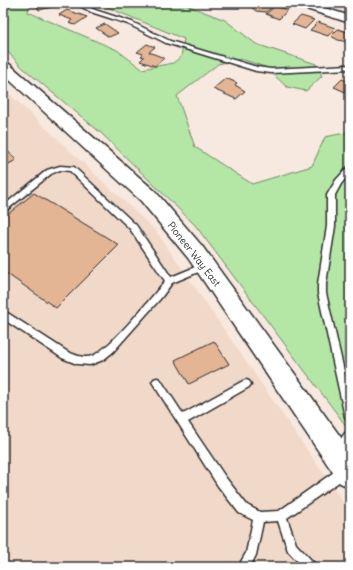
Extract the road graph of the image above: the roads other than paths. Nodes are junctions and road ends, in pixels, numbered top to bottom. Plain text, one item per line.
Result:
1 (77, 3) edge
2 (298, 3) edge
3 (350, 20) edge
4 (3, 66) edge
5 (350, 67) edge
6 (350, 169) edge
7 (3, 210) edge
8 (205, 266) junction
9 (169, 281) junction
10 (3, 314) edge
11 (157, 382) dead end
12 (246, 384) dead end
13 (350, 417) edge
14 (182, 420) junction
15 (350, 434) edge
16 (345, 466) edge
17 (280, 516) junction
18 (259, 517) junction
19 (244, 567) edge
20 (310, 567) edge

1 - 5 lane
2 - 3 street
4 - 8 street, Pioneer Way East
6 - 13 lane
7 - 9 lane
8 - 9 lane
8 - 16 street, Pioneer Way East
9 - 10 lane
11 - 14 lane
12 - 14 lane
14 - 18 lane
15 - 16 lane
16 - 17 lane
17 - 18 lane
17 - 20 lane
18 - 19 lane

